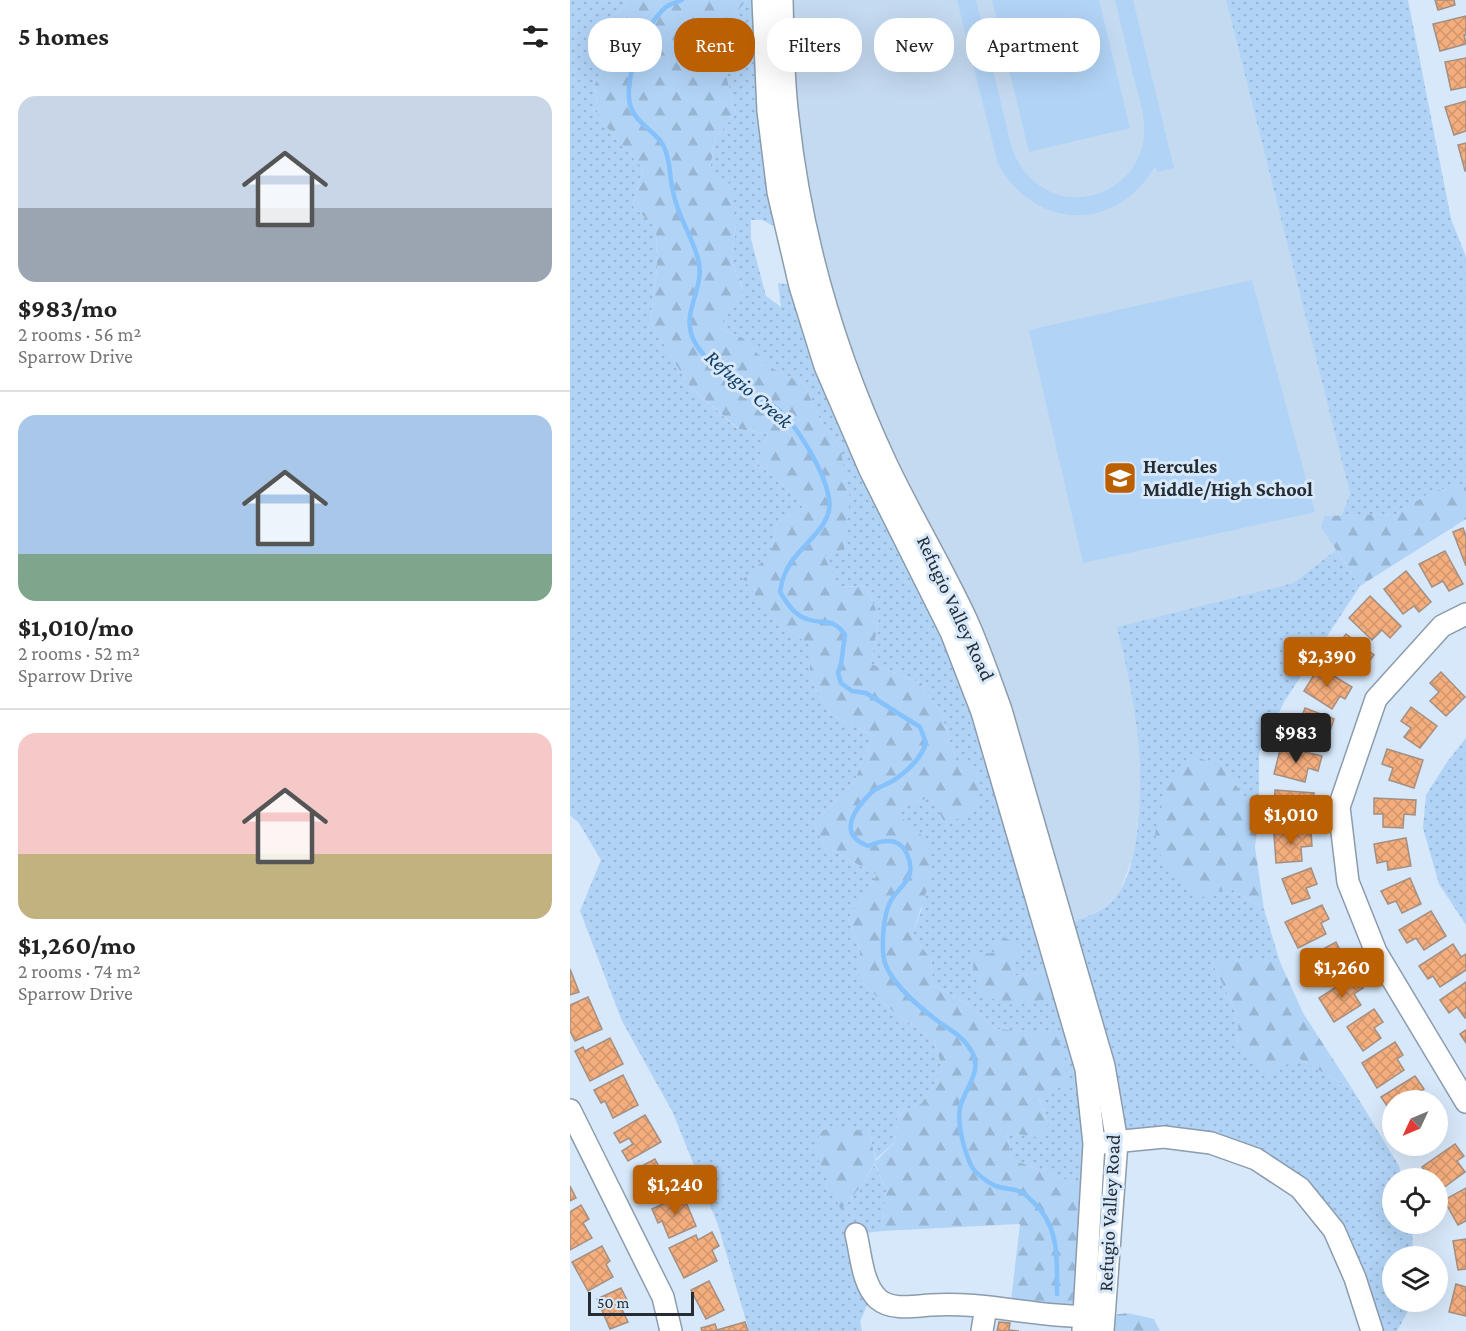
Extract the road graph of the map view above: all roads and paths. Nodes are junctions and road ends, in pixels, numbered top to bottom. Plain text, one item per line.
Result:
1 (763, 0) edge
2 (782, 0) edge
3 (1466, 614) edge
4 (1466, 1102) edge
5 (570, 1110) edge
6 (1117, 1142) junction
7 (1094, 1144) junction
8 (856, 1234) dead end
9 (986, 1307) junction
10 (1093, 1324) edge
11 (671, 1331) edge
12 (982, 1331) edge
13 (1372, 1331) edge

1 - 7 street, Refugio Valley Road
2 - 6 street, Refugio Valley Road
3 - 4 street
5 - 11 street
6 - 7 street
6 - 10 street, Refugio Valley Road
6 - 13 street
7 - 10 street, Refugio Valley Road
8 - 9 street
9 - 10 street
9 - 12 street

